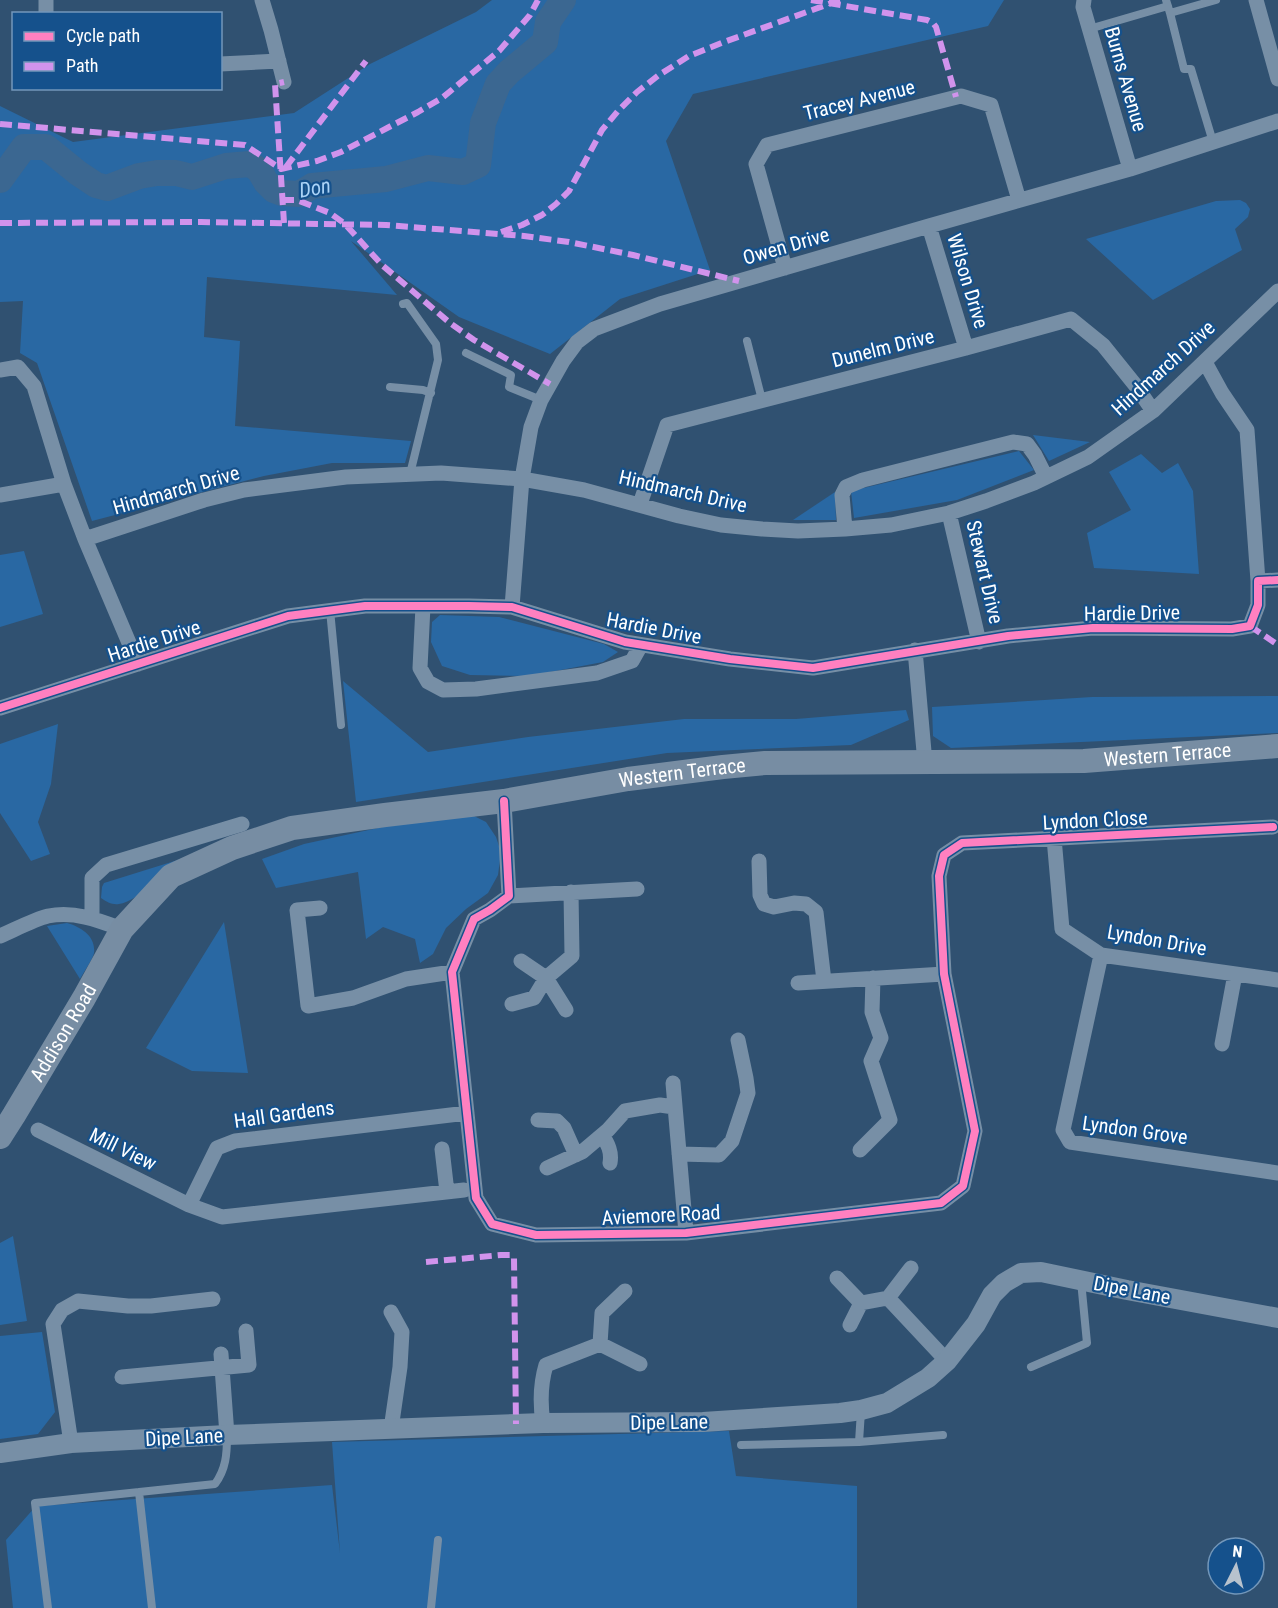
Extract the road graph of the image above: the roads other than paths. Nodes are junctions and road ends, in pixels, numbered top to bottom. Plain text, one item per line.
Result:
1 (262, 0) edge
2 (1084, 0) edge
3 (1216, 0) edge
4 (1256, 0) edge
5 (1168, 6) edge
6 (1089, 29) junction
7 (1273, 43) edge
8 (279, 61) junction
9 (222, 64) edge
10 (1278, 79) edge
11 (284, 82) dead end
12 (1278, 121) edge
13 (1213, 142) junction
14 (1130, 169) junction
15 (1019, 200) junction
16 (929, 226) junction
17 (786, 268) junction
18 (1278, 291) edge
19 (403, 304) dead end
20 (747, 341) dead end
21 (966, 348) junction
22 (466, 353) dead end
23 (1205, 362) junction
24 (0, 370) edge
25 (390, 387) dead end
26 (431, 393) junction
27 (541, 400) junction
28 (762, 400) junction
29 (1153, 411) junction
30 (411, 474) junction
31 (1046, 477) junction
32 (522, 479) junction
33 (64, 484) junction
34 (0, 495) edge
35 (640, 504) junction
36 (949, 513) junction
37 (844, 529) junction
38 (85, 539) junction
39 (1278, 580) edge
40 (1258, 581) junction
41 (423, 606) junction
42 (512, 607) junction
43 (330, 610) junction
44 (979, 642) junction
45 (641, 645) junction
46 (915, 650) junction
47 (138, 663) junction
48 (0, 708) edge
49 (341, 725) dead end
50 (1278, 747) edge
51 (925, 763) junction
52 (504, 801) junction
53 (242, 825) dead end
54 (1273, 827) dead end
55 (1054, 838) junction
56 (759, 861) dead end
57 (939, 876) joint
58 (637, 889) dead end
59 (571, 892) junction
60 (509, 896) junction
61 (320, 908) dead end
62 (92, 917) junction
63 (123, 929) junction
64 (0, 936) edge
65 (1101, 955) junction
66 (521, 961) dead end
67 (452, 972) junction
68 (944, 974) junction
69 (1235, 974) junction
70 (546, 978) junction
71 (873, 978) junction
72 (1278, 980) edge
73 (824, 981) junction
74 (798, 982) dead end
75 (512, 1004) dead end
76 (567, 1010) dead end
77 (738, 1040) dead end
78 (1222, 1044) dead end
79 (673, 1083) dead end
80 (674, 1107) junction
81 (467, 1113) junction
82 (538, 1120) dead end
83 (38, 1130) dead end
84 (603, 1135) junction
85 (0, 1137) edge
86 (442, 1149) dead end
87 (860, 1150) dead end
88 (679, 1154) junction
89 (576, 1155) junction
90 (610, 1163) dead end
91 (547, 1168) dead end
92 (1278, 1173) edge
93 (464, 1190) dead end
94 (447, 1192) junction
95 (189, 1206) junction
96 (686, 1233) junction
97 (911, 1268) dead end
98 (837, 1278) dead end
99 (1081, 1280) junction
100 (625, 1292) dead end
101 (888, 1298) junction
102 (213, 1299) dead end
103 (861, 1303) junction
104 (391, 1312) dead end
105 (1278, 1318) edge
106 (850, 1325) dead end
107 (246, 1331) dead end
108 (600, 1344) junction
109 (221, 1361) junction
110 (947, 1361) junction
111 (640, 1364) dead end
112 (1031, 1367) dead end
113 (122, 1377) dead end
114 (861, 1410) junction
115 (543, 1423) junction
116 (391, 1429) junction
117 (227, 1435) junction
118 (943, 1435) dead end
119 (859, 1442) junction
120 (71, 1443) junction
121 (741, 1445) dead end
122 (0, 1453) edge
123 (139, 1492) junction
124 (438, 1540) dead end
125 (48, 1608) edge
126 (152, 1608) edge
127 (431, 1608) edge

1 - 8 street
2 - 6 street, Burns Avenue
3 - 5 lane
4 - 7 street
5 - 6 lane
5 - 13 lane
6 - 14 street, Burns Avenue
7 - 10 street
8 - 9 street
8 - 11 street
12 - 13 street, Owen Drive
13 - 14 street, Owen Drive
14 - 15 street, Owen Drive
15 - 16 street, Owen Drive
15 - 17 street, Tracey Avenue
16 - 17 street, Owen Drive
16 - 21 street, Wilson Drive
17 - 27 street, Owen Drive
18 - 23 street, Hindmarch Drive
19 - 26 lane
20 - 28 lane
21 - 28 street, Dunelm Drive
21 - 29 street, Dunelm Drive
22 - 27 lane
23 - 29 street, Hindmarch Drive
23 - 40 street, Hardie Drive
24 - 33 street
25 - 26 lane
26 - 30 lane
27 - 32 street, Owen Drive
28 - 35 street, Dunelm Drive
29 - 31 street, Hindmarch Drive
30 - 32 street, Hindmarch Drive
30 - 38 street, Hindmarch Drive
31 - 36 street, Hindmarch Drive
31 - 37 street
32 - 35 street, Hindmarch Drive
32 - 42 street, Owen Drive
33 - 34 street
33 - 38 street
35 - 37 street, Hindmarch Drive
36 - 37 street, Hindmarch Drive
36 - 44 street, Stewart Drive
38 - 47 street
39 - 40 street
40 - 44 street, Hardie Drive
41 - 42 street, Hardie Drive
41 - 43 street, Hardie Drive
41 - 45 street
42 - 45 street, Hardie Drive
43 - 47 street, Hardie Drive
43 - 49 lane
44 - 46 street, Hardie Drive
45 - 46 street, Hardie Drive
46 - 51 street
47 - 48 street, Hardie Drive
50 - 51 main road, Western Terrace
51 - 52 main road, Western Terrace
52 - 60 street
52 - 63 main road, Western Terrace
53 - 62 street
54 - 55 street, Lyndon Close
55 - 57 street, Lyndon Close
55 - 65 street, Lyndon Drive
56 - 73 street
57 - 68 street, Aviemore Road
58 - 59 street
59 - 60 street
59 - 70 street
60 - 67 street, Aviemore Road
61 - 67 street
62 - 63 street
62 - 64 street
63 - 85 main road, Addison Road
65 - 69 street, Lyndon Drive
65 - 92 street, Lyndon Grove
66 - 70 street
67 - 81 street, Aviemore Road
68 - 71 street
68 - 96 street, Aviemore Road
69 - 72 street, Lyndon Drive
69 - 78 street
70 - 75 street
70 - 76 street
71 - 73 street
71 - 87 street
73 - 74 street
77 - 88 street
79 - 80 street
80 - 84 street
80 - 88 street
81 - 95 street, Hall Gardens
81 - 96 street, Aviemore Road
82 - 89 street
83 - 95 street, Mill View
84 - 89 street
84 - 90 street
86 - 94 street
88 - 96 street
89 - 91 street
93 - 94 street
94 - 95 street
97 - 101 street
98 - 103 street
99 - 105 street, Dipe Lane
99 - 110 street, Dipe Lane
99 - 112 lane
100 - 108 street
101 - 103 street
101 - 110 street
102 - 120 street
103 - 106 street
104 - 116 street
107 - 109 street
108 - 111 street
108 - 115 street
109 - 113 street
109 - 117 street
110 - 114 street, Dipe Lane
114 - 115 street, Dipe Lane
114 - 119 lane
115 - 116 street, Dipe Lane
116 - 117 street, Dipe Lane
117 - 120 street, Dipe Lane
117 - 123 lane
118 - 119 lane
119 - 121 lane
120 - 122 street, Dipe Lane
123 - 125 lane
123 - 126 lane
124 - 127 lane

